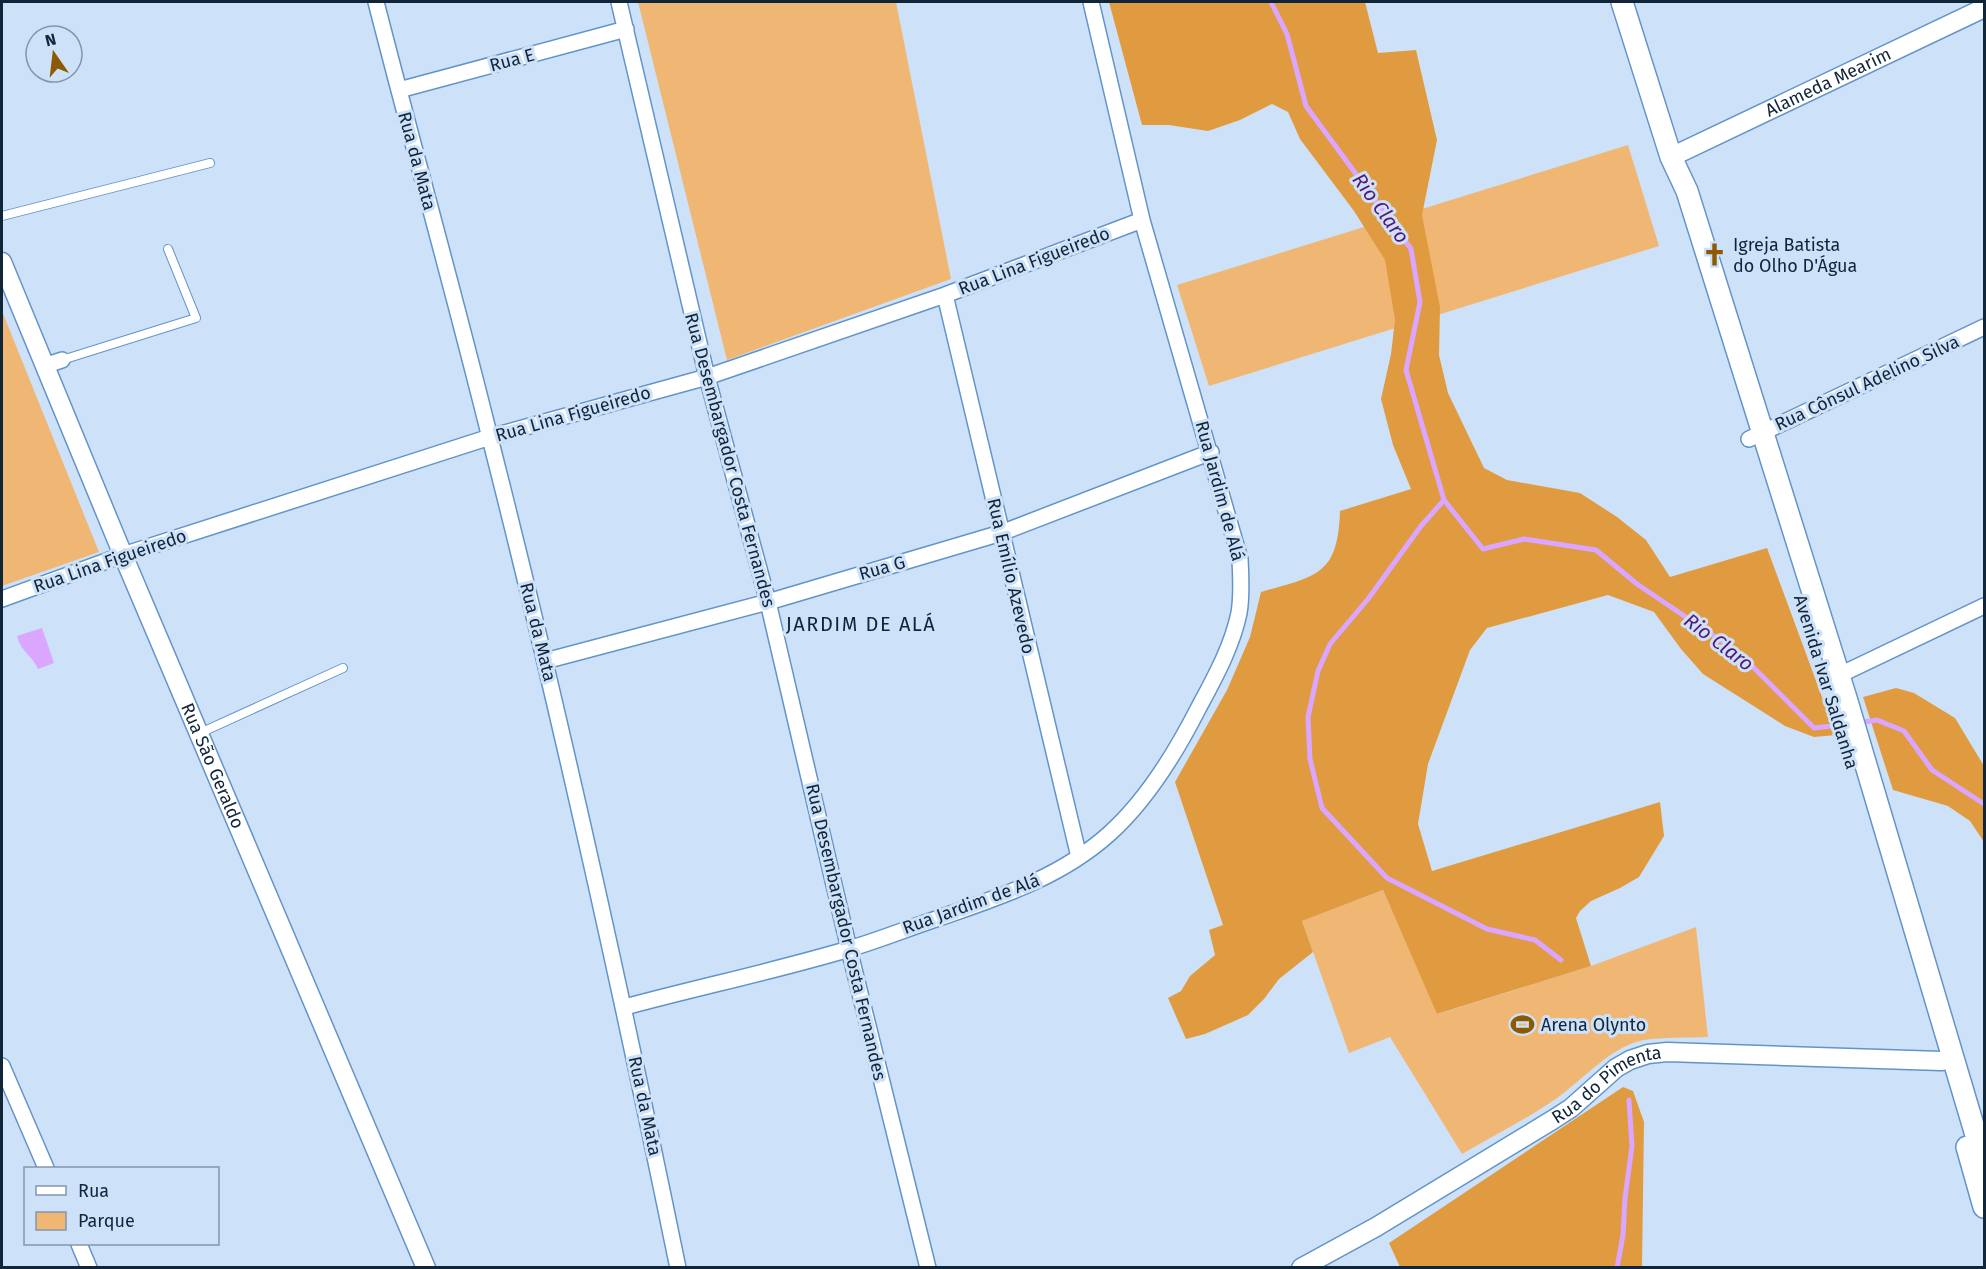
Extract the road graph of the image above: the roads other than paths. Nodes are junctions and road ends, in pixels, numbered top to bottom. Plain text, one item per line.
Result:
1 (376, 2) edge
2 (619, 2) edge
3 (1091, 2) edge
4 (1622, 2) edge
5 (1984, 8) edge
6 (626, 29) junction
7 (399, 90) junction
8 (1671, 158) junction
9 (210, 163) dead end
10 (2, 216) edge
11 (1142, 220) junction
12 (168, 249) dead end
13 (2, 262) edge
14 (945, 295) junction
15 (1984, 327) edge
16 (62, 360) joint
17 (44, 366) junction
18 (707, 376) junction
19 (1756, 436) junction
20 (490, 437) junction
21 (1211, 452) junction
22 (1001, 533) junction
23 (123, 555) junction
24 (2, 599) edge
25 (768, 602) junction
26 (1984, 606) edge
27 (545, 661) junction
28 (343, 668) dead end
29 (1833, 677) junction
30 (199, 734) junction
31 (1079, 857) junction
32 (849, 949) junction
33 (625, 1006) junction
34 (1948, 1060) junction
35 (2, 1066) edge
36 (1984, 1162) edge
37 (46, 1167) edge
38 (1984, 1207) edge
39 (79, 1245) edge
40 (89, 1268) edge
41 (426, 1268) edge
42 (678, 1268) edge
43 (928, 1268) edge
44 (1301, 1268) edge

1 - 7 street, Rua da Mata
2 - 6 street, Rua Desembargador Costa Fernandes
3 - 11 street, Rua Jardim de Alá
4 - 8 main road, Avenida Ivar Saldanha
5 - 8 street, Alameda Mearim
6 - 7 street, Rua E
6 - 18 street, Rua Desembargador Costa Fernandes
7 - 20 street, Rua da Mata
8 - 19 main road, Avenida Ivar Saldanha
9 - 10 lane
11 - 14 street, Rua Lina Figueiredo
11 - 21 street, Rua Jardim de Alá
12 - 16 lane
13 - 17 street, Rua São Geraldo
14 - 18 street, Rua Lina Figueiredo
14 - 22 street, Rua Emílio Azevedo
15 - 19 street, Rua Cônsul Adelino Silva
16 - 17 street
17 - 23 street, Rua São Geraldo
18 - 20 street, Rua Lina Figueiredo
18 - 25 street, Rua Desembargador Costa Fernandes
19 - 29 main road, Avenida Ivar Saldanha
20 - 23 street, Rua Lina Figueiredo
20 - 27 street, Rua da Mata
21 - 22 street, Rua G
21 - 31 street, Rua Jardim de Alá
22 - 25 street, Rua G
22 - 31 street, Rua Emílio Azevedo
23 - 24 street, Rua Lina Figueiredo
23 - 30 street, Rua São Geraldo
25 - 27 street, Rua G
25 - 32 street, Rua Desembargador Costa Fernandes
26 - 29 street
27 - 33 street, Rua da Mata
28 - 30 lane
29 - 34 main road, Avenida Ivar Saldanha
30 - 41 street, Rua São Geraldo
31 - 32 street, Rua Jardim de Alá
32 - 33 street, Rua Jardim de Alá
32 - 43 street, Rua Desembargador Costa Fernandes
33 - 42 street, Rua da Mata
34 - 36 main road, Avenida Ivar Saldanha
34 - 38 main road, Avenida Ivar Saldanha
34 - 44 street, Rua do Pimenta
35 - 37 street
39 - 40 street

